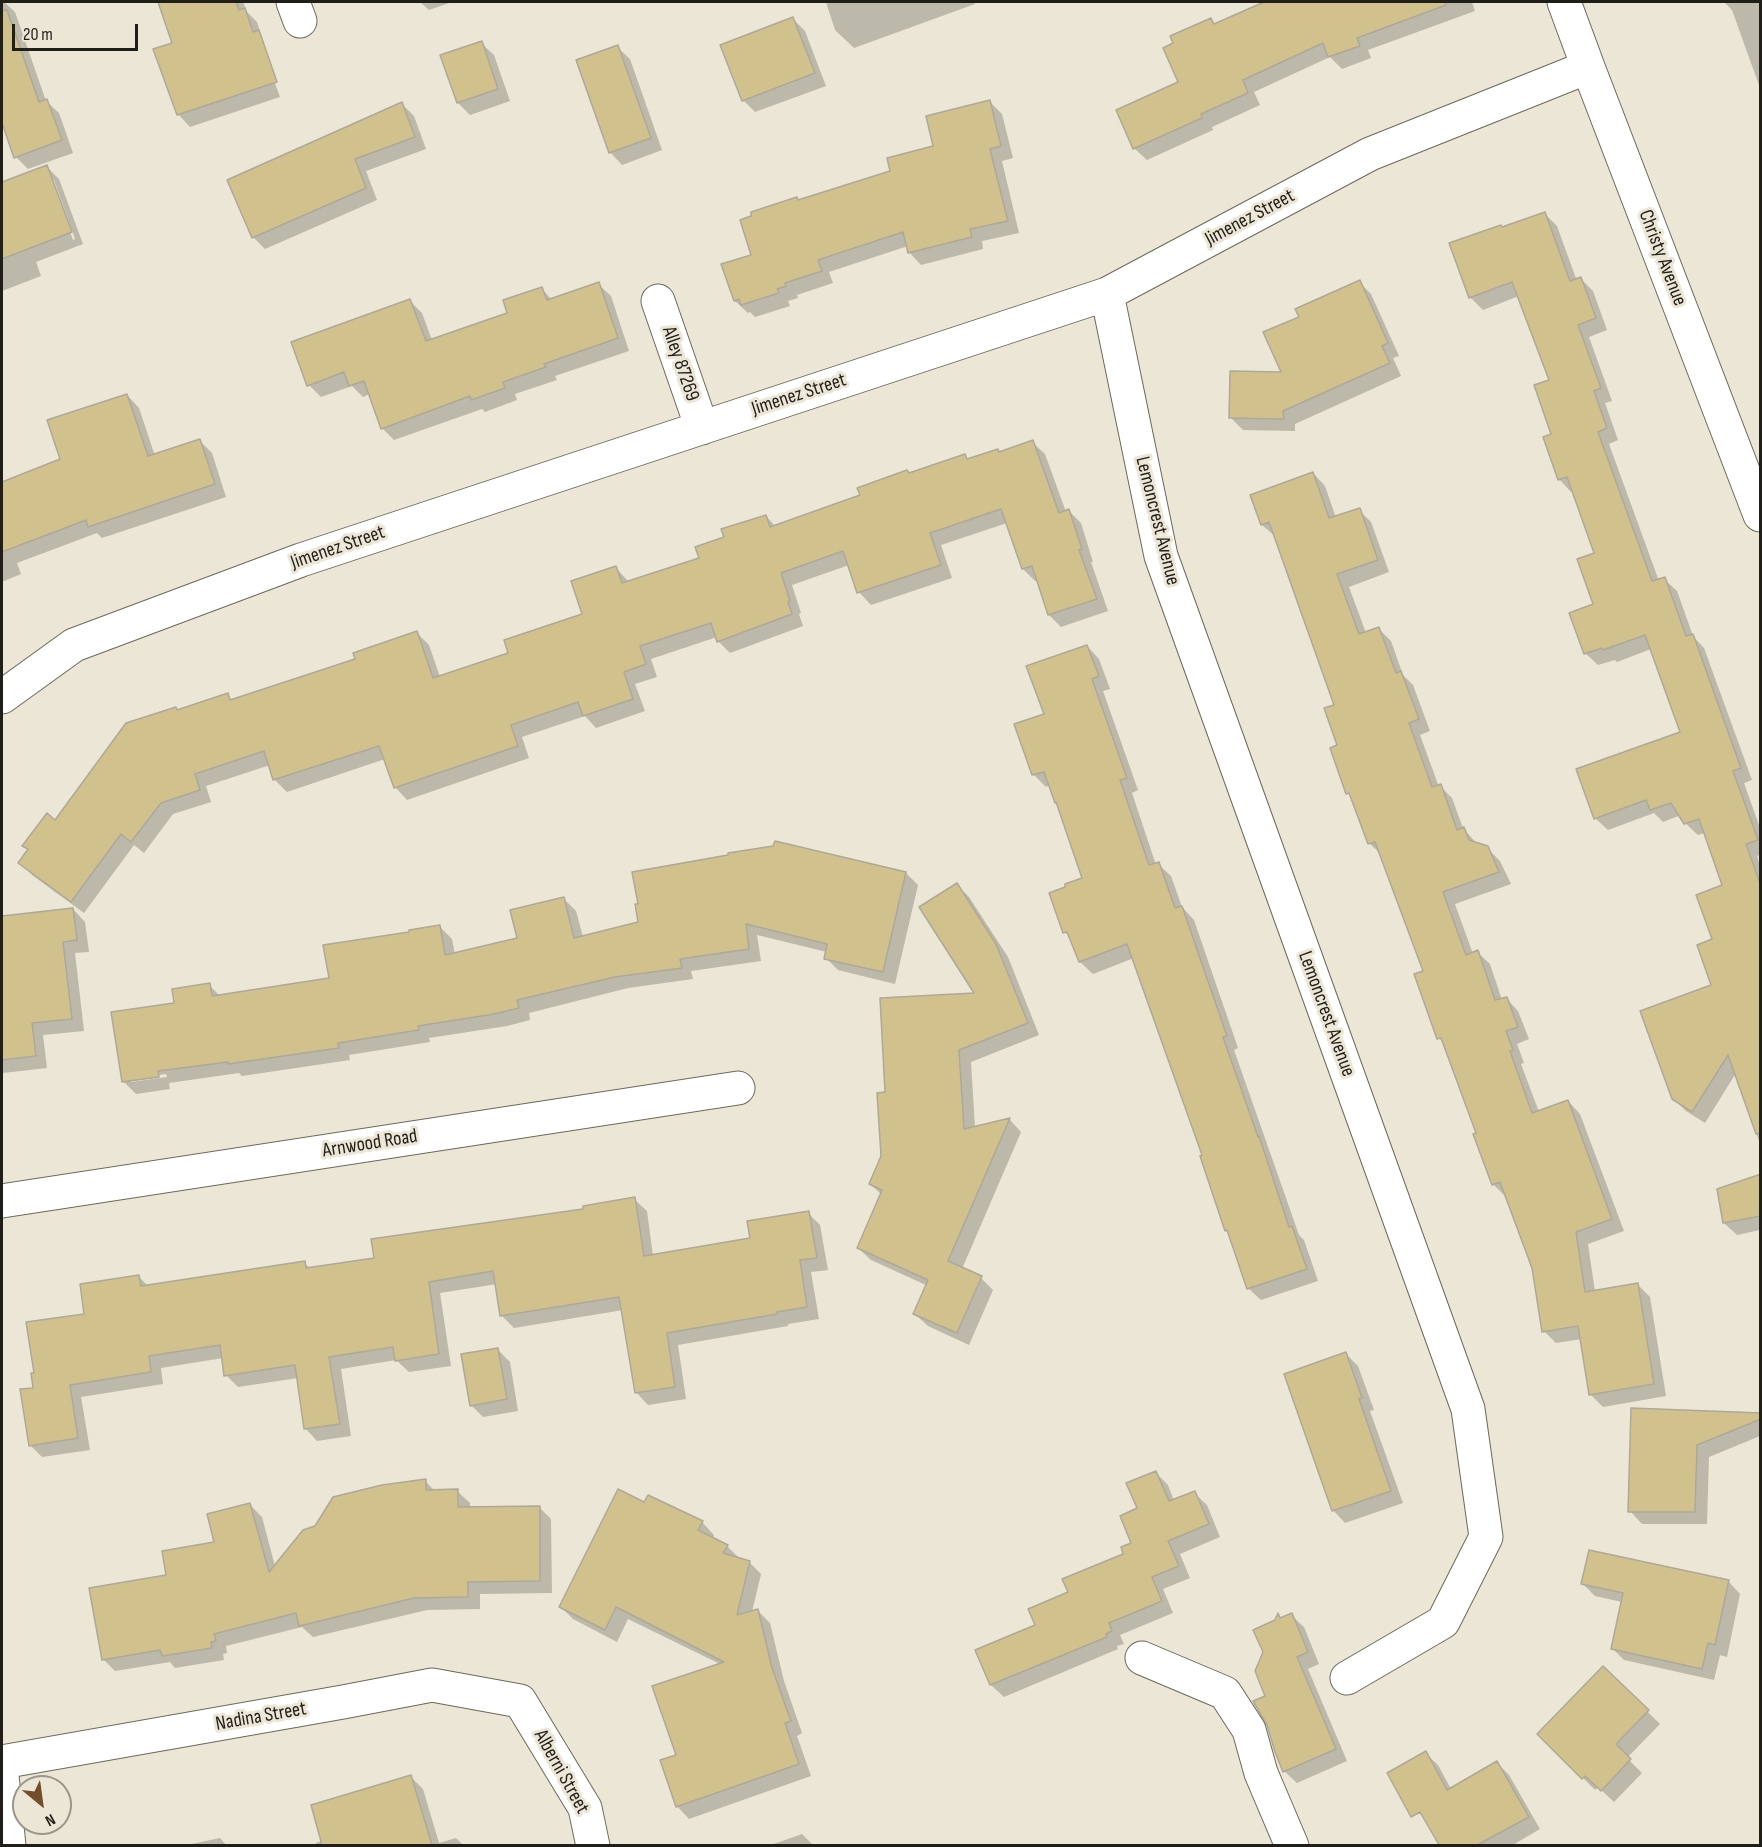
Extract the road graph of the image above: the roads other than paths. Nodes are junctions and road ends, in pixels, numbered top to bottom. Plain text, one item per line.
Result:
1 (1564, 2) edge
2 (1588, 67) junction
3 (1107, 294) junction
4 (658, 301) dead end
5 (702, 428) junction
6 (1758, 500) edge
7 (2, 698) edge
8 (738, 1088) dead end
9 (2, 1201) edge
10 (1142, 1658) dead end
11 (1347, 1678) dead end
12 (520, 1701) joint
13 (2, 1762) edge
14 (2, 1775) edge
15 (9, 1845) edge
16 (593, 1845) edge
17 (1292, 1845) edge

1 - 2 street, Christy Avenue
2 - 3 street, Jimenez Street
2 - 6 street, Christy Avenue
3 - 5 street, Jimenez Street
3 - 11 street, Lemoncrest Avenue
4 - 5 street, Alley 87269
5 - 7 street, Jimenez Street
8 - 9 street, Arnwood Road
10 - 17 street
12 - 13 street, Nadina Street
12 - 16 street, Alberni Street
14 - 15 street

